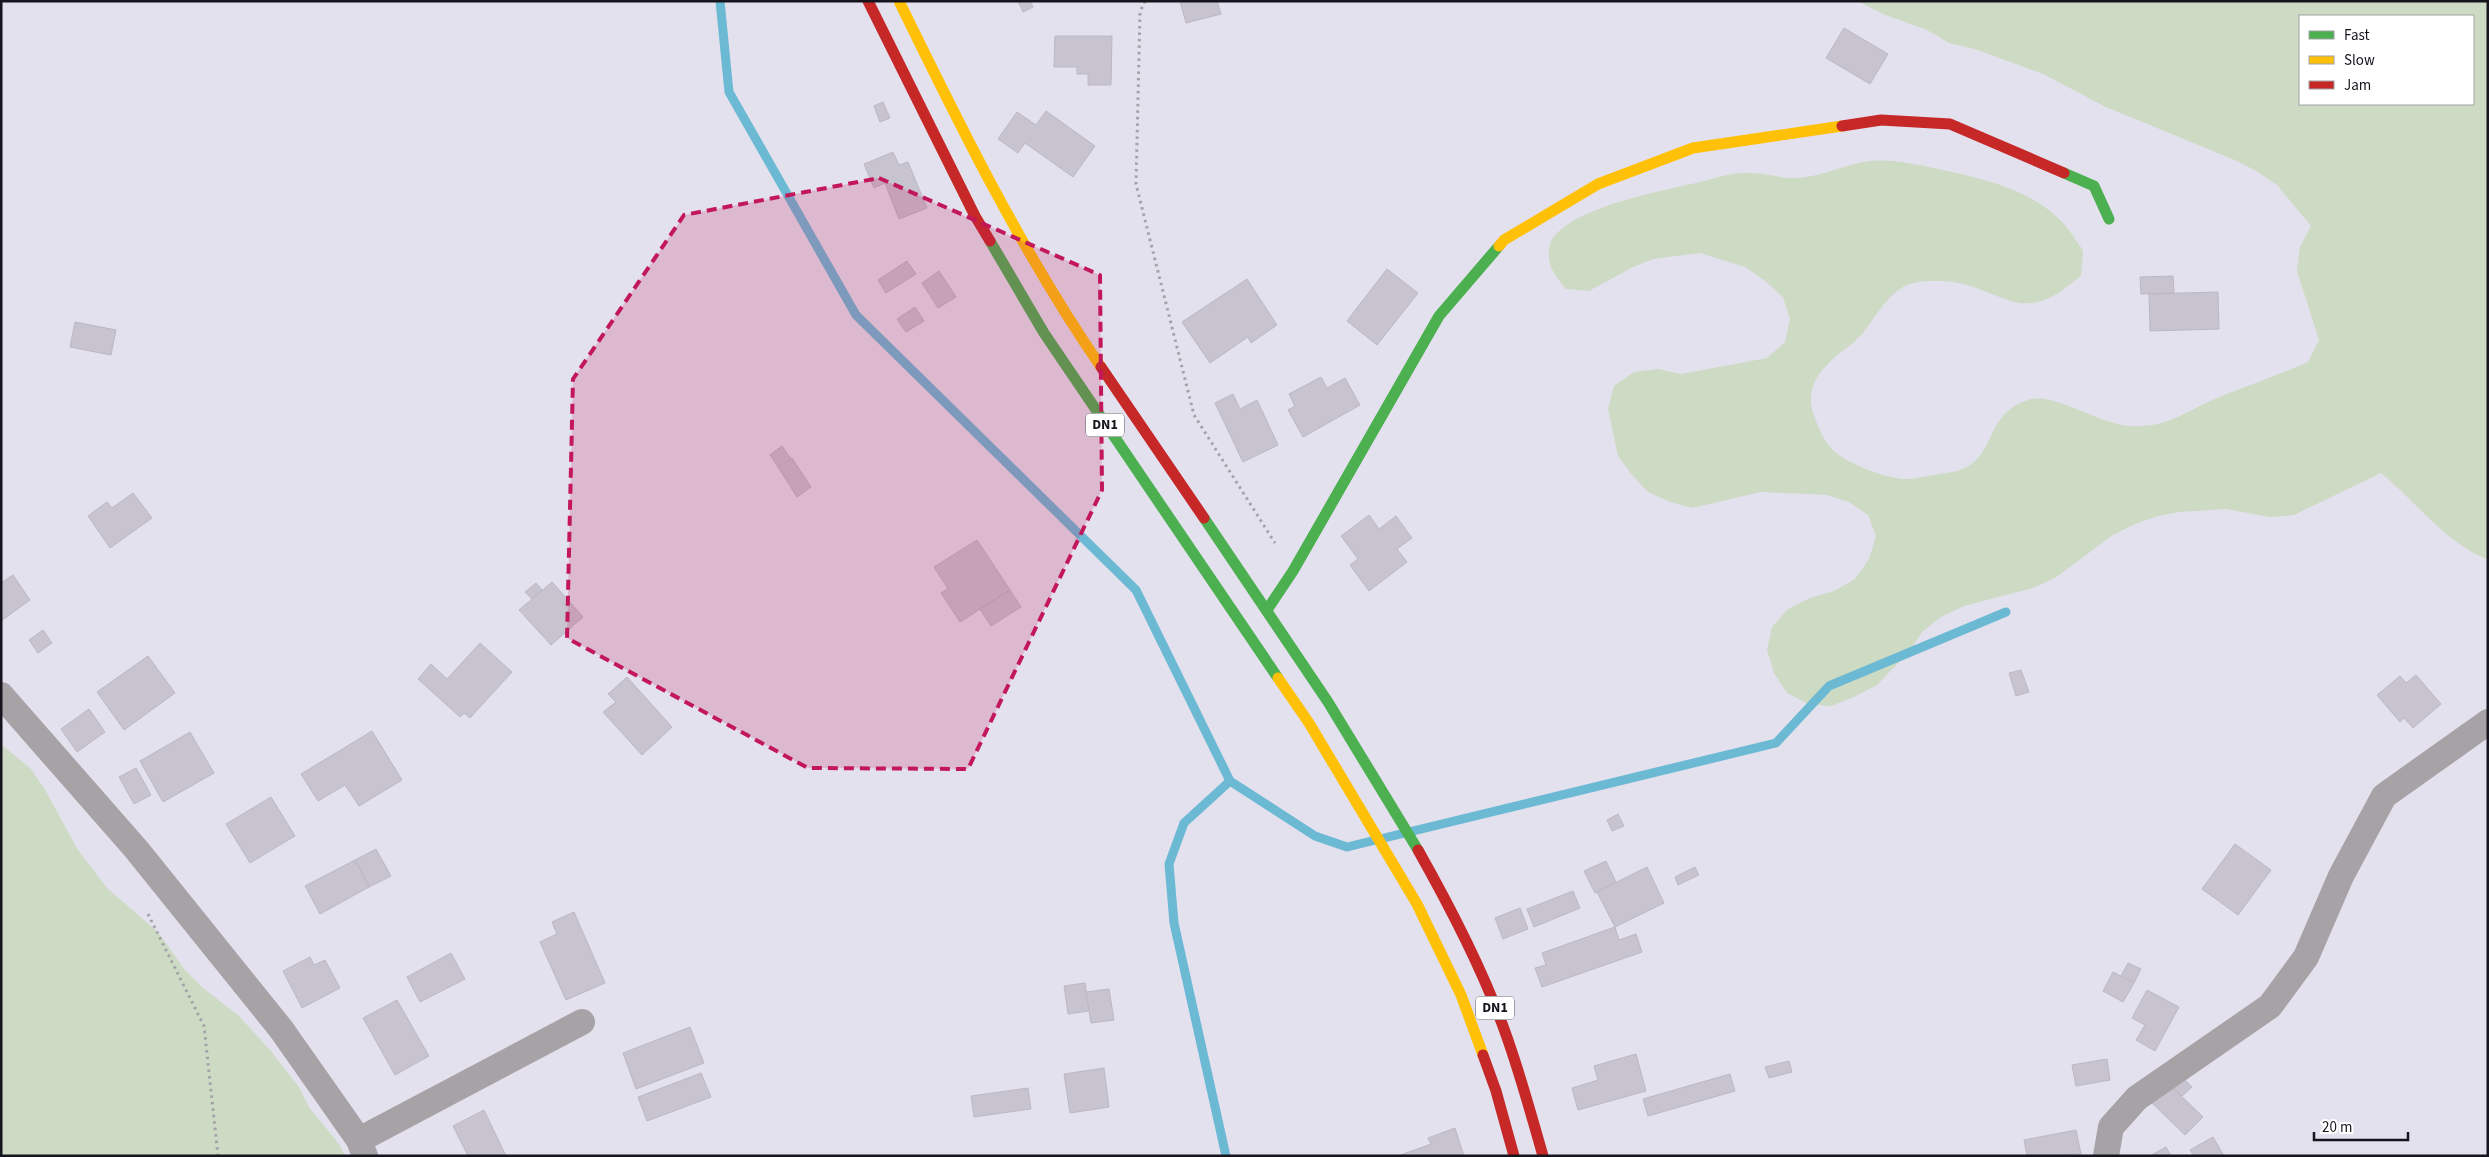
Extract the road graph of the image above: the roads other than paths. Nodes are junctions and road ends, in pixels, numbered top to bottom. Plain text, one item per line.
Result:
1 (868, 1) edge
2 (899, 1) edge
3 (2110, 219) dead end
4 (1267, 610) junction
5 (1, 694) edge
6 (2488, 722) edge
7 (582, 1022) dead end
8 (362, 1148) edge
9 (1514, 1156) edge
10 (1543, 1156) edge
11 (2106, 1156) edge

1 - 9 main road, DN1
2 - 4 main road, DN1
3 - 4 main road
4 - 10 main road, DN1
5 - 8 street
6 - 11 street
7 - 8 street

